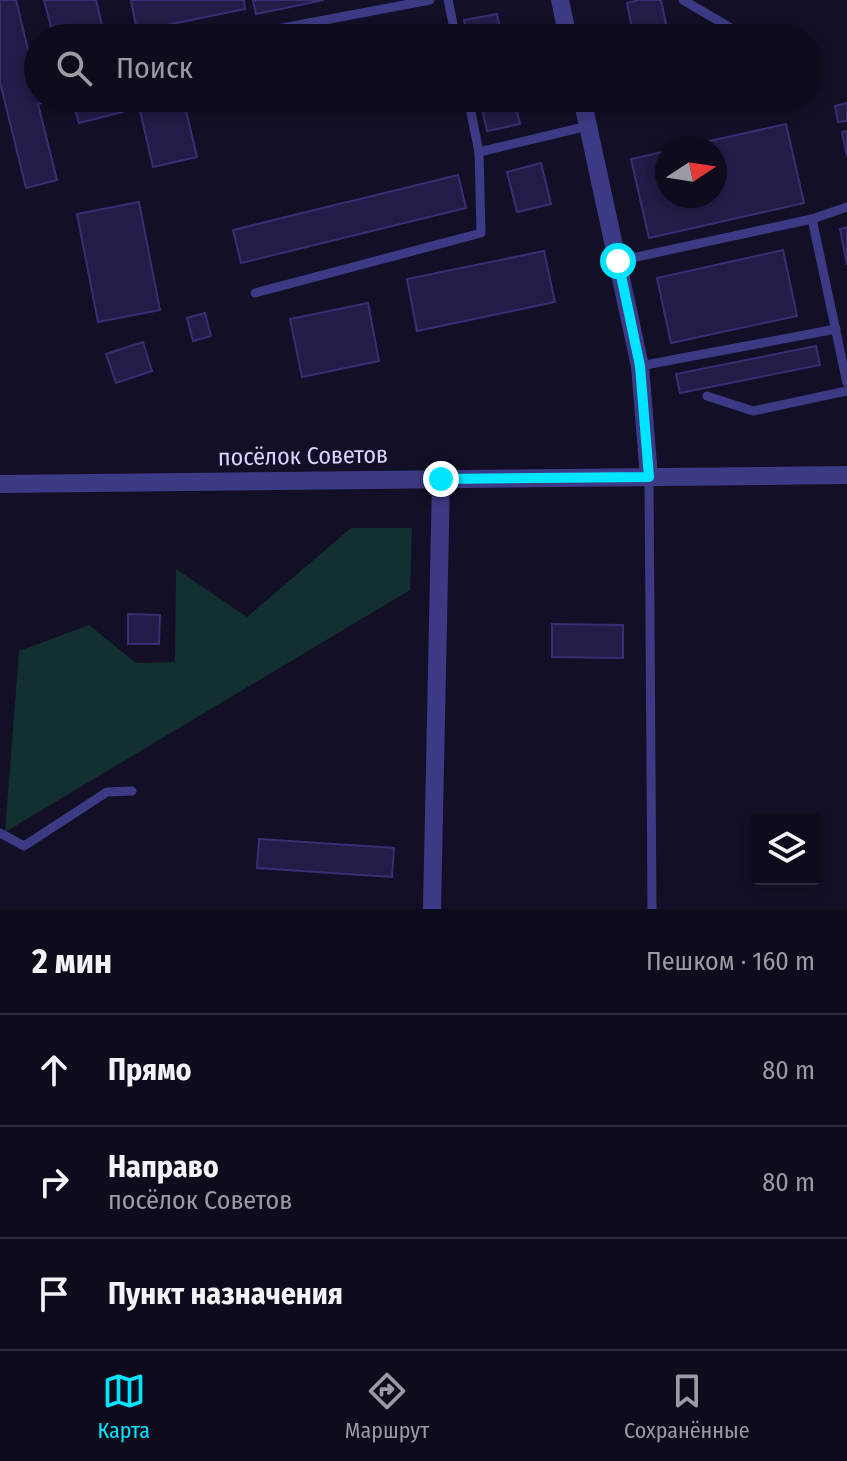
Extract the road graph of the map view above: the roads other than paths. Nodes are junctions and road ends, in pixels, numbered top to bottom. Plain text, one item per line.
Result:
1 (430, 0) edge
2 (448, 0) edge
3 (560, 0) edge
4 (683, 0) edge
5 (304, 24) edge
6 (453, 24) edge
7 (565, 24) edge
8 (724, 24) edge
9 (471, 112) edge
10 (585, 112) edge
11 (588, 126) junction
12 (479, 152) junction
13 (847, 207) edge
14 (812, 219) junction
15 (618, 261) junction
16 (255, 293) dead end
17 (836, 329) junction
18 (843, 346) edge
19 (640, 366) junction
20 (847, 383) edge
21 (847, 391) edge
22 (707, 396) dead end
23 (847, 475) edge
24 (649, 477) junction
25 (441, 479) junction
26 (0, 484) edge
27 (132, 791) dead end
28 (0, 833) edge
29 (432, 909) edge
30 (652, 909) edge

1 - 5 lane
2 - 6 lane
3 - 7 street
4 - 8 lane
9 - 12 lane
10 - 11 street
11 - 12 lane
11 - 15 street
12 - 16 lane
13 - 14 lane
14 - 15 lane
14 - 17 lane
15 - 19 street
17 - 18 lane
17 - 19 lane
18 - 20 lane
19 - 24 street
21 - 22 lane
23 - 24 street, посёлок Советов
24 - 25 street, посёлок Советов
24 - 30 lane
25 - 26 street, посёлок Советов
25 - 29 street
27 - 28 lane

